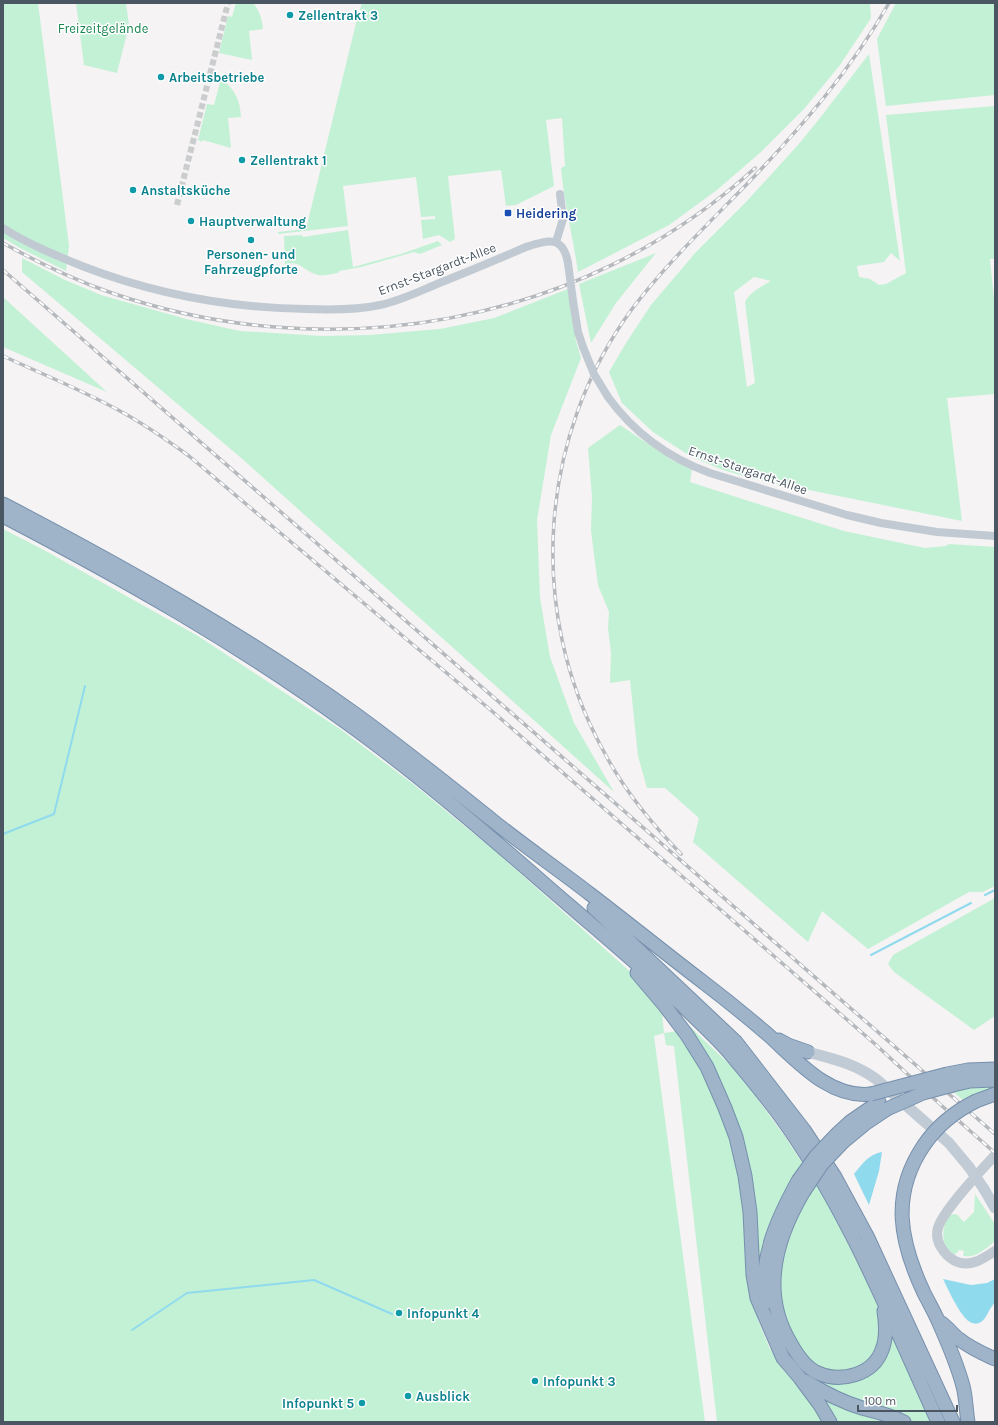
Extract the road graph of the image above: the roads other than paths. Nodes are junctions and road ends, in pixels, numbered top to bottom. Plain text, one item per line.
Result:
1 (560, 194) dead end
2 (3, 228) edge
3 (556, 242) junction
4 (3, 504) edge
5 (3, 516) edge
6 (995, 536) edge
7 (526, 846) junction
8 (604, 936) junction
9 (767, 1034) junction
10 (808, 1052) joint
11 (995, 1069) edge
12 (950, 1080) junction
13 (995, 1080) edge
14 (995, 1094) edge
15 (879, 1102) junction
16 (995, 1155) edge
17 (801, 1186) junction
18 (995, 1208) edge
19 (995, 1251) edge
20 (882, 1300) junction
21 (767, 1318) junction
22 (939, 1321) junction
23 (995, 1359) edge
24 (800, 1378) junction
25 (830, 1422) edge
26 (904, 1422) edge
27 (938, 1422) edge
28 (954, 1422) edge
29 (968, 1422) edge

1 - 3 street
2 - 3 street, Ernst-Stargardt-Allee
3 - 6 street, Ernst-Stargardt-Allee, bridge
4 - 7 highway
5 - 8 highway
7 - 9 highway
7 - 28 highway
8 - 20 highway
8 - 21 highway
9 - 10 highway
9 - 15 highway
10 - 18 main road, bridge
11 - 12 highway
12 - 13 highway
12 - 15 highway, bridge
12 - 15 highway, bridge
14 - 22 highway, bridge
15 - 17 highway, bridge
16 - 19 street
17 - 20 highway
17 - 21 highway
20 - 27 highway
21 - 24 highway
22 - 23 highway
22 - 29 highway
24 - 25 highway
24 - 26 highway

